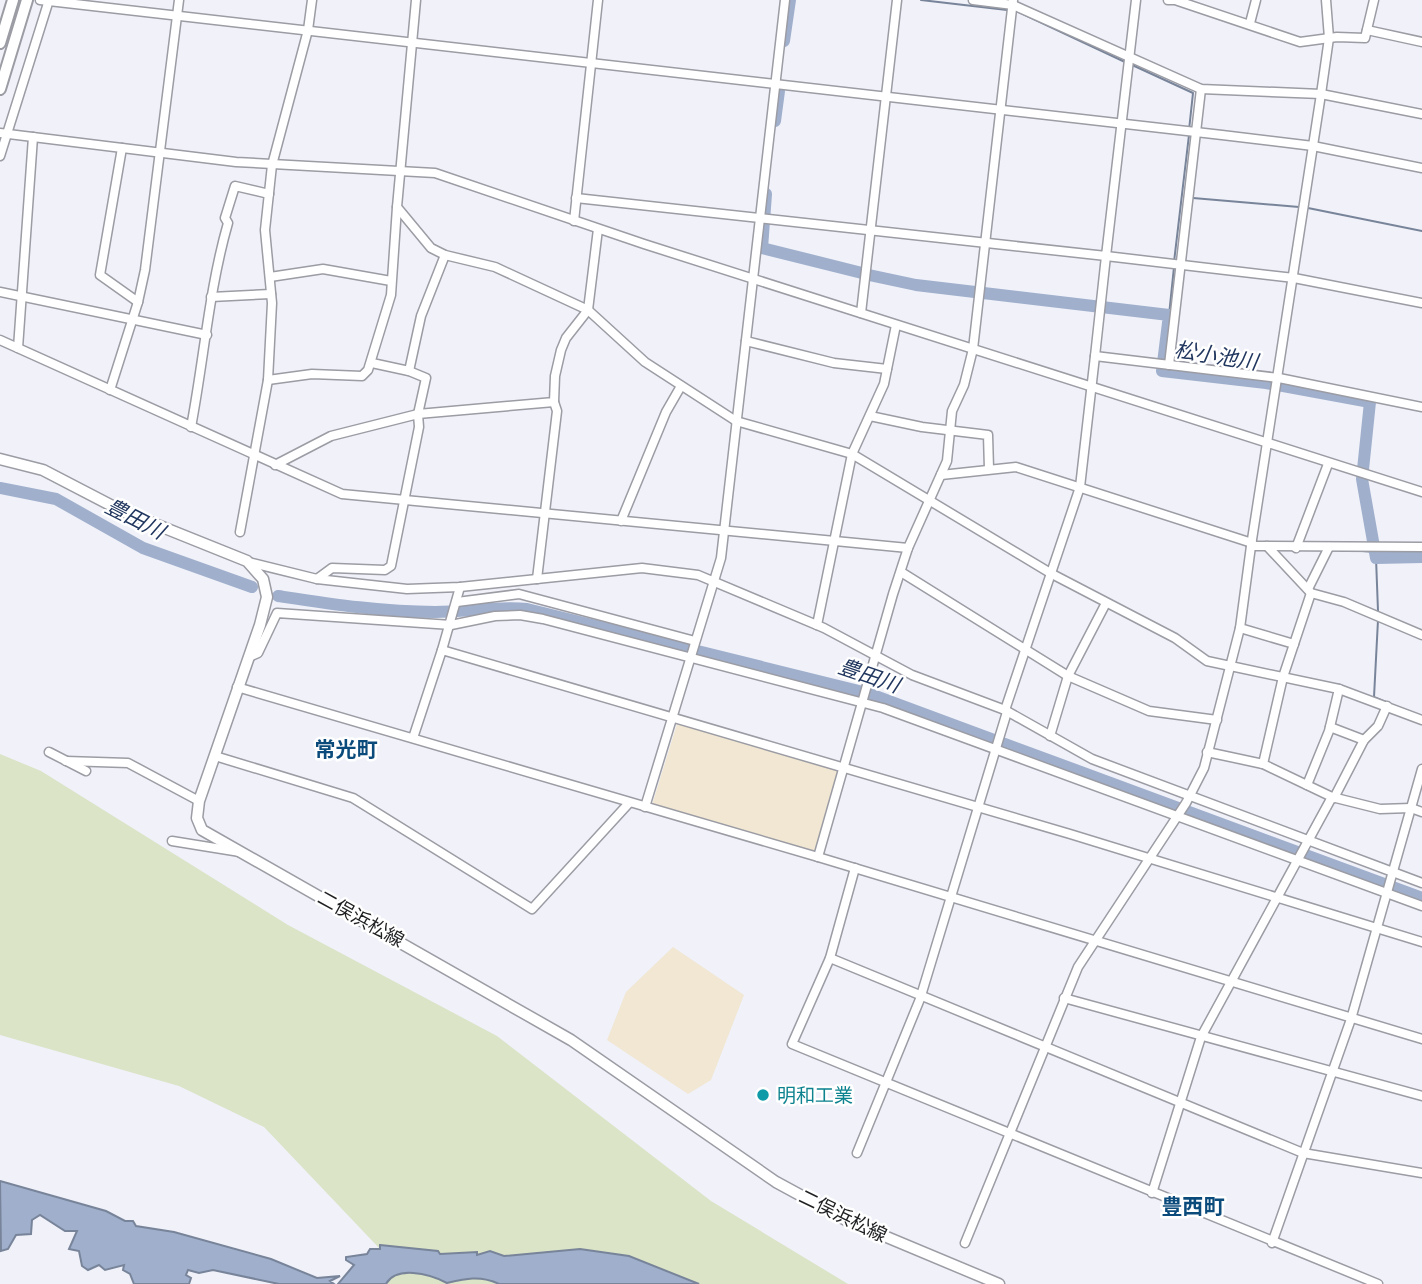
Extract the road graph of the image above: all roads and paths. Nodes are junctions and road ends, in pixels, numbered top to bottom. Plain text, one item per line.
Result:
1 (13, 0) edge
2 (27, 0) edge
3 (40, 0) edge
4 (49, 0) edge
5 (179, 0) edge
6 (312, 0) edge
7 (416, 0) edge
8 (598, 0) edge
9 (785, 0) edge
10 (973, 0) edge
11 (1136, 0) edge
12 (1168, 0) edge
13 (1256, 0) edge
14 (1326, 0) edge
15 (1374, 0) edge
16 (897, 1) edge
17 (1178, 1) edge
18 (1013, 6) edge
19 (178, 16) junction
20 (1250, 23) junction
21 (308, 30) junction
22 (1367, 30) junction
23 (1329, 38) junction
24 (1422, 42) edge
25 (0, 43) edge
26 (412, 44) junction
27 (1128, 61) junction
28 (592, 64) junction
29 (775, 85) junction
30 (0, 89) edge
31 (1201, 89) junction
32 (1321, 94) junction
33 (885, 97) junction
34 (1000, 109) junction
35 (1422, 114) edge
36 (1121, 124) junction
37 (1191, 132) junction
38 (4, 133) edge
39 (33, 137) junction
40 (1313, 146) junction
41 (122, 148) junction
42 (161, 153) junction
43 (0, 156) edge
44 (272, 165) junction
45 (1422, 168) edge
46 (400, 170) junction
47 (269, 194) junction
48 (576, 198) junction
49 (397, 207) junction
50 (761, 218) junction
51 (574, 221) junction
52 (597, 229) junction
53 (869, 230) junction
54 (985, 243) junction
55 (444, 255) junction
56 (1106, 256) junction
57 (1180, 265) junction
58 (270, 277) junction
59 (1294, 278) junction
60 (753, 279) junction
61 (391, 281) junction
62 (0, 292) edge
63 (271, 294) junction
64 (21, 296) junction
65 (211, 297) junction
66 (138, 302) junction
67 (1422, 303) edge
68 (588, 310) junction
69 (860, 313) junction
70 (132, 320) junction
71 (896, 325) junction
72 (207, 335) junction
73 (0, 340) edge
74 (746, 341) junction
75 (18, 348) junction
76 (973, 349) junction
77 (1095, 356) junction
78 (372, 363) junction
79 (1166, 365) junction
80 (887, 369) junction
81 (409, 370) junction
82 (268, 380) junction
83 (1278, 382) junction
84 (681, 386) junction
85 (1090, 387) junction
86 (110, 390) junction
87 (554, 402) junction
88 (1422, 407) edge
89 (418, 414) junction
90 (870, 416) junction
91 (736, 421) junction
92 (191, 427) junction
93 (950, 431) junction
94 (1267, 444) junction
95 (852, 454) junction
96 (253, 456) junction
97 (0, 459) edge
98 (1328, 464) junction
99 (275, 465) junction
100 (989, 469) junction
101 (941, 475) junction
102 (1080, 487) junction
103 (1422, 492) edge
104 (931, 499) junction
105 (406, 501) junction
106 (542, 514) junction
107 (621, 521) junction
108 (725, 530) junction
109 (240, 532) dead end
110 (837, 540) junction
111 (1251, 544) junction
112 (1267, 546) junction
113 (1329, 547) junction
114 (1422, 547) edge
115 (908, 548) junction
116 (1296, 548) junction
117 (247, 561) junction
118 (901, 572) junction
119 (1052, 574) junction
120 (317, 579) junction
121 (537, 579) junction
122 (714, 580) junction
123 (460, 587) junction
124 (1310, 591) junction
125 (1106, 603) junction
126 (456, 604) junction
127 (451, 623) junction
128 (817, 625) junction
129 (1240, 628) junction
130 (1422, 635) edge
131 (694, 642) junction
132 (1294, 644) junction
133 (442, 650) junction
134 (1024, 650) junction
135 (249, 657) junction
136 (690, 657) junction
137 (876, 657) junction
138 (1231, 666) junction
139 (1068, 676) junction
140 (1283, 677) junction
141 (237, 687) junction
142 (1339, 689) junction
143 (863, 701) junction
144 (1387, 706) junction
145 (1006, 711) junction
146 (672, 717) junction
147 (1217, 720) junction
148 (1422, 720) edge
149 (1330, 727) junction
150 (1051, 736) junction
151 (413, 738) junction
152 (1364, 740) junction
153 (996, 749) junction
154 (49, 752) dead end
155 (1207, 752) junction
156 (215, 756) junction
157 (66, 761) junction
158 (1263, 764) junction
159 (842, 768) junction
160 (1422, 769) edge
161 (86, 771) dead end
162 (1307, 785) junction
163 (1333, 797) junction
164 (1187, 800) junction
165 (199, 801) junction
166 (629, 803) junction
167 (645, 807) junction
168 (978, 807) junction
169 (1411, 808) junction
170 (1422, 812) edge
171 (1177, 815) junction
172 (172, 841) dead end
173 (1305, 844) junction
174 (240, 852) junction
175 (818, 857) junction
176 (1149, 859) junction
177 (1296, 861) junction
178 (855, 868) junction
179 (1392, 876) junction
180 (1422, 883) edge
181 (1387, 893) junction
182 (952, 898) junction
183 (1276, 898) junction
184 (1422, 906) edge
185 (1377, 928) junction
186 (1097, 942) junction
187 (1422, 942) edge
188 (830, 958) junction
189 (1230, 982) junction
190 (922, 995) junction
191 (1063, 998) junction
192 (1351, 1019) junction
193 (1201, 1037) junction
194 (1422, 1039) edge
195 (1045, 1046) junction
196 (1332, 1072) junction
197 (885, 1083) junction
198 (1422, 1096) edge
199 (1180, 1102) junction
200 (1009, 1133) junction
201 (857, 1153) dead end
202 (1303, 1153) junction
203 (1422, 1173) edge
204 (1152, 1193) junction
205 (965, 1243) dead end
206 (1272, 1243) junction
207 (999, 1284) edge
208 (1378, 1284) edge

1 - 25 highway
2 - 30 highway
3 - 4 street
4 - 19 street
4 - 38 street
5 - 19 street
6 - 21 street
7 - 26 street
8 - 28 street
9 - 29 street
10 - 18 street
11 - 27 street
12 - 17 street
13 - 20 street
14 - 23 street
15 - 22 street
16 - 33 street
17 - 20 street
18 - 27 street
18 - 34 street
19 - 21 street
19 - 42 street
20 - 23 street
21 - 26 street
21 - 44 street
22 - 23 street
22 - 24 street
23 - 32 street
26 - 28 street
26 - 46 street
27 - 31 street
27 - 36 street
28 - 29 street
28 - 48 street
29 - 33 street
29 - 50 street
31 - 32 street
31 - 37 street
32 - 35 street
32 - 40 street
33 - 34 street
33 - 53 street
34 - 36 street
34 - 54 street
36 - 37 street
36 - 56 street
37 - 40 street
37 - 57 street
38 - 39 street
38 - 43 street
39 - 41 street
39 - 64 street
40 - 45 street
40 - 59 street
41 - 42 street
41 - 66 street
42 - 44 street
42 - 66 street
44 - 46 street
44 - 47 street
46 - 49 street
46 - 51 street
47 - 58 street
47 - 65 street
48 - 50 street
48 - 51 street
49 - 55 street
49 - 61 street
50 - 53 street
50 - 60 street
51 - 52 street
52 - 60 street
52 - 68 street
53 - 54 street
53 - 69 street
54 - 56 street
54 - 76 street
55 - 68 street
55 - 81 street
56 - 57 street
56 - 77 street
57 - 59 street
57 - 79 street
58 - 61 street
58 - 63 street
59 - 67 street
59 - 83 street
60 - 69 street
60 - 74 street
61 - 78 street
62 - 64 street
63 - 65 street
63 - 82 street
64 - 70 street
64 - 75 street
65 - 72 street
66 - 70 street
68 - 84 street
68 - 87 street
69 - 71 street
70 - 72 street
70 - 86 street
71 - 76 street
71 - 80 street
72 - 92 street
73 - 75 street
74 - 80 street
74 - 91 street
75 - 86 street
76 - 85 street
76 - 93 street
77 - 79 street
77 - 85 street
78 - 81 street
78 - 82 street
79 - 83 street
80 - 90 street
81 - 89 street
82 - 96 street
83 - 88 street
83 - 94 street
84 - 91 street
84 - 107 street
85 - 94 street
85 - 102 street
86 - 92 street
87 - 89 street
87 - 106 street
89 - 99 street
89 - 105 street
90 - 93 street
90 - 95 street
91 - 95 street
91 - 108 street
92 - 96 street
93 - 100 street
93 - 101 street
94 - 98 street
94 - 111 street
95 - 104 street
95 - 110 street
96 - 99 street
96 - 109 street
97 - 117 main road
98 - 103 street
98 - 116 street
99 - 105 street
100 - 101 street
100 - 102 street
101 - 104 street
102 - 111 street
102 - 119 street
104 - 115 street
104 - 119 street
105 - 106 street
105 - 120 street
106 - 107 street
106 - 121 street
107 - 108 street
108 - 110 street
108 - 122 street
110 - 115 street
110 - 128 street
111 - 112 street
111 - 129 street
112 - 116 street
112 - 124 street
113 - 114 street
113 - 116 street
113 - 124 street
115 - 118 street
117 - 120 street
117 - 135 main road
118 - 134 street
118 - 137 street
119 - 125 street
119 - 134 street
120 - 123 street
121 - 122 street
121 - 123 street
122 - 128 street
122 - 131 street
123 - 126 street
124 - 130 street
124 - 132 street
125 - 138 street
125 - 139 street
126 - 127 street
126 - 131 street
127 - 133 street
127 - 135 street
127 - 136 street
128 - 137 street
129 - 132 street
129 - 138 street
131 - 136 street
132 - 140 street
133 - 146 street
133 - 151 street
134 - 139 street
134 - 145 street
135 - 141 main road
136 - 143 street
136 - 146 street
137 - 143 street
137 - 145 street
138 - 140 street
138 - 147 street
139 - 147 street
139 - 150 street
140 - 142 street
140 - 158 street
141 - 151 street
141 - 156 main road
142 - 144 street
142 - 149 street
143 - 153 street
143 - 159 street
144 - 148 street
144 - 152 street
145 - 150 street
145 - 153 street
146 - 159 street
146 - 167 street
147 - 155 street
149 - 152 street
149 - 162 street
150 - 164 street
151 - 166 street
152 - 163 street
153 - 168 street
153 - 171 street
154 - 157 street
155 - 158 street
155 - 164 street
156 - 165 main road
156 - 166 street
157 - 161 street
157 - 165 street
158 - 162 street
159 - 168 street
159 - 175 street
160 - 169 street
162 - 163 street
163 - 169 street
163 - 173 street
164 - 171 street
164 - 173 street
165 - 174 main road, 二俣浜松線
166 - 167 street
167 - 175 street
168 - 176 street
168 - 182 street
169 - 170 street
169 - 179 street
171 - 176 street
171 - 177 street
172 - 174 street
173 - 177 street
173 - 179 street
174 - 207 main road, 二俣浜松線
175 - 178 street
176 - 183 street
176 - 186 street
177 - 181 street
177 - 183 street
178 - 182 street
178 - 188 street
179 - 180 street
179 - 181 street
181 - 184 street
181 - 185 street
182 - 186 street
182 - 190 street
183 - 185 street
183 - 189 street
185 - 187 street
185 - 192 street
186 - 189 street
186 - 191 street
188 - 190 street
188 - 197 street
189 - 192 street
189 - 193 street
190 - 195 street
190 - 197 street
191 - 193 street
191 - 195 street
192 - 194 street
192 - 196 street
193 - 196 street
193 - 199 street
195 - 199 street
195 - 200 street
196 - 198 street
196 - 202 street
197 - 200 street
197 - 201 street
199 - 202 street
199 - 204 street
200 - 204 street
200 - 205 street
202 - 203 street
202 - 206 street
204 - 206 street
206 - 208 street

